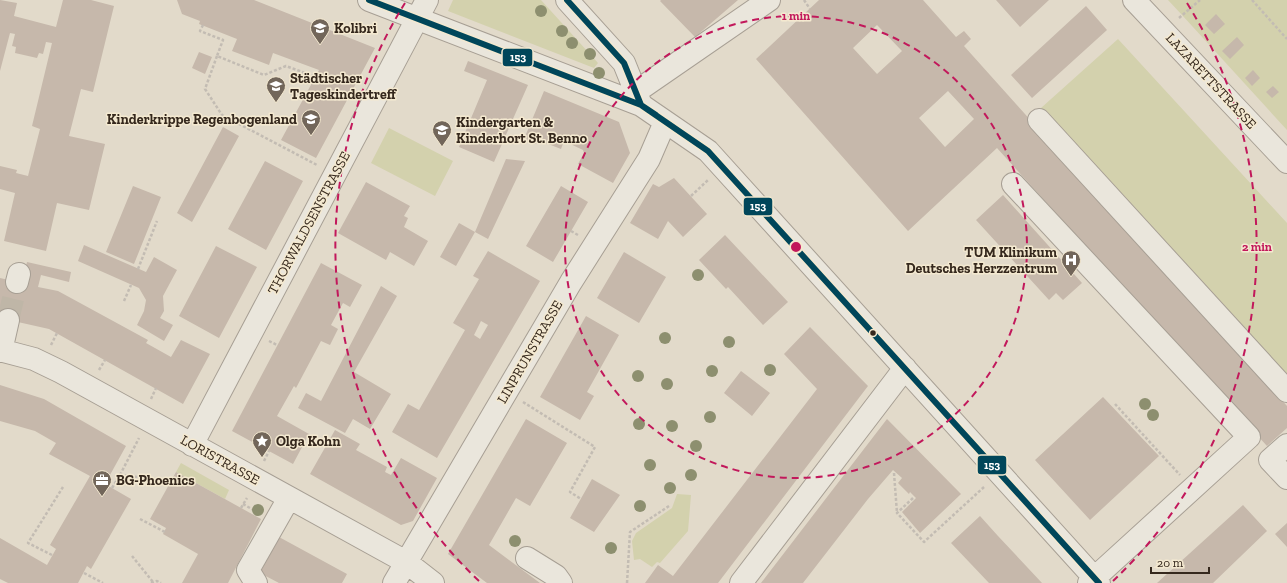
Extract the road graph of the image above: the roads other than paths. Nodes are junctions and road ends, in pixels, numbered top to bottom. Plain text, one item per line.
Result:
1 (369, 0) edge
2 (567, 0) edge
3 (769, 0) edge
4 (1134, 0) edge
5 (422, 9) edge
6 (639, 98) junction
7 (1039, 120) dead end
8 (665, 122) junction
9 (1287, 162) edge
10 (1013, 184) dead end
11 (8, 320) tunnel mouth
12 (0, 351) edge
13 (905, 368) junction
14 (1287, 391) edge
15 (1249, 437) junction
16 (192, 445) junction
17 (1287, 445) edge
18 (1270, 460) junction
19 (1287, 478) edge
20 (289, 498) junction
21 (527, 558) dead end
22 (406, 562) junction
23 (1094, 581) edge
24 (256, 583) edge
25 (394, 583) edge
26 (433, 583) edge
27 (561, 583) edge
28 (741, 583) edge

1 - 5 street
2 - 6 street
3 - 6 street
4 - 9 street, LAZARETTSTRASSE
5 - 6 street
5 - 16 street, THORWALDSENSTRASSE
6 - 8 street
7 - 14 street
8 - 13 street
8 - 22 street, LINPRUNSTRASSE
10 - 15 street
11 - 12 street
12 - 16 street, LORISTRASSE
13 - 23 street
13 - 28 street
15 - 18 street
15 - 23 street
16 - 20 street, LORISTRASSE
17 - 18 street
18 - 19 street
20 - 22 street, LORISTRASSE
20 - 24 street
21 - 27 street
22 - 25 street, LINPRUNSTRASSE
22 - 26 street, LORISTRASSE

